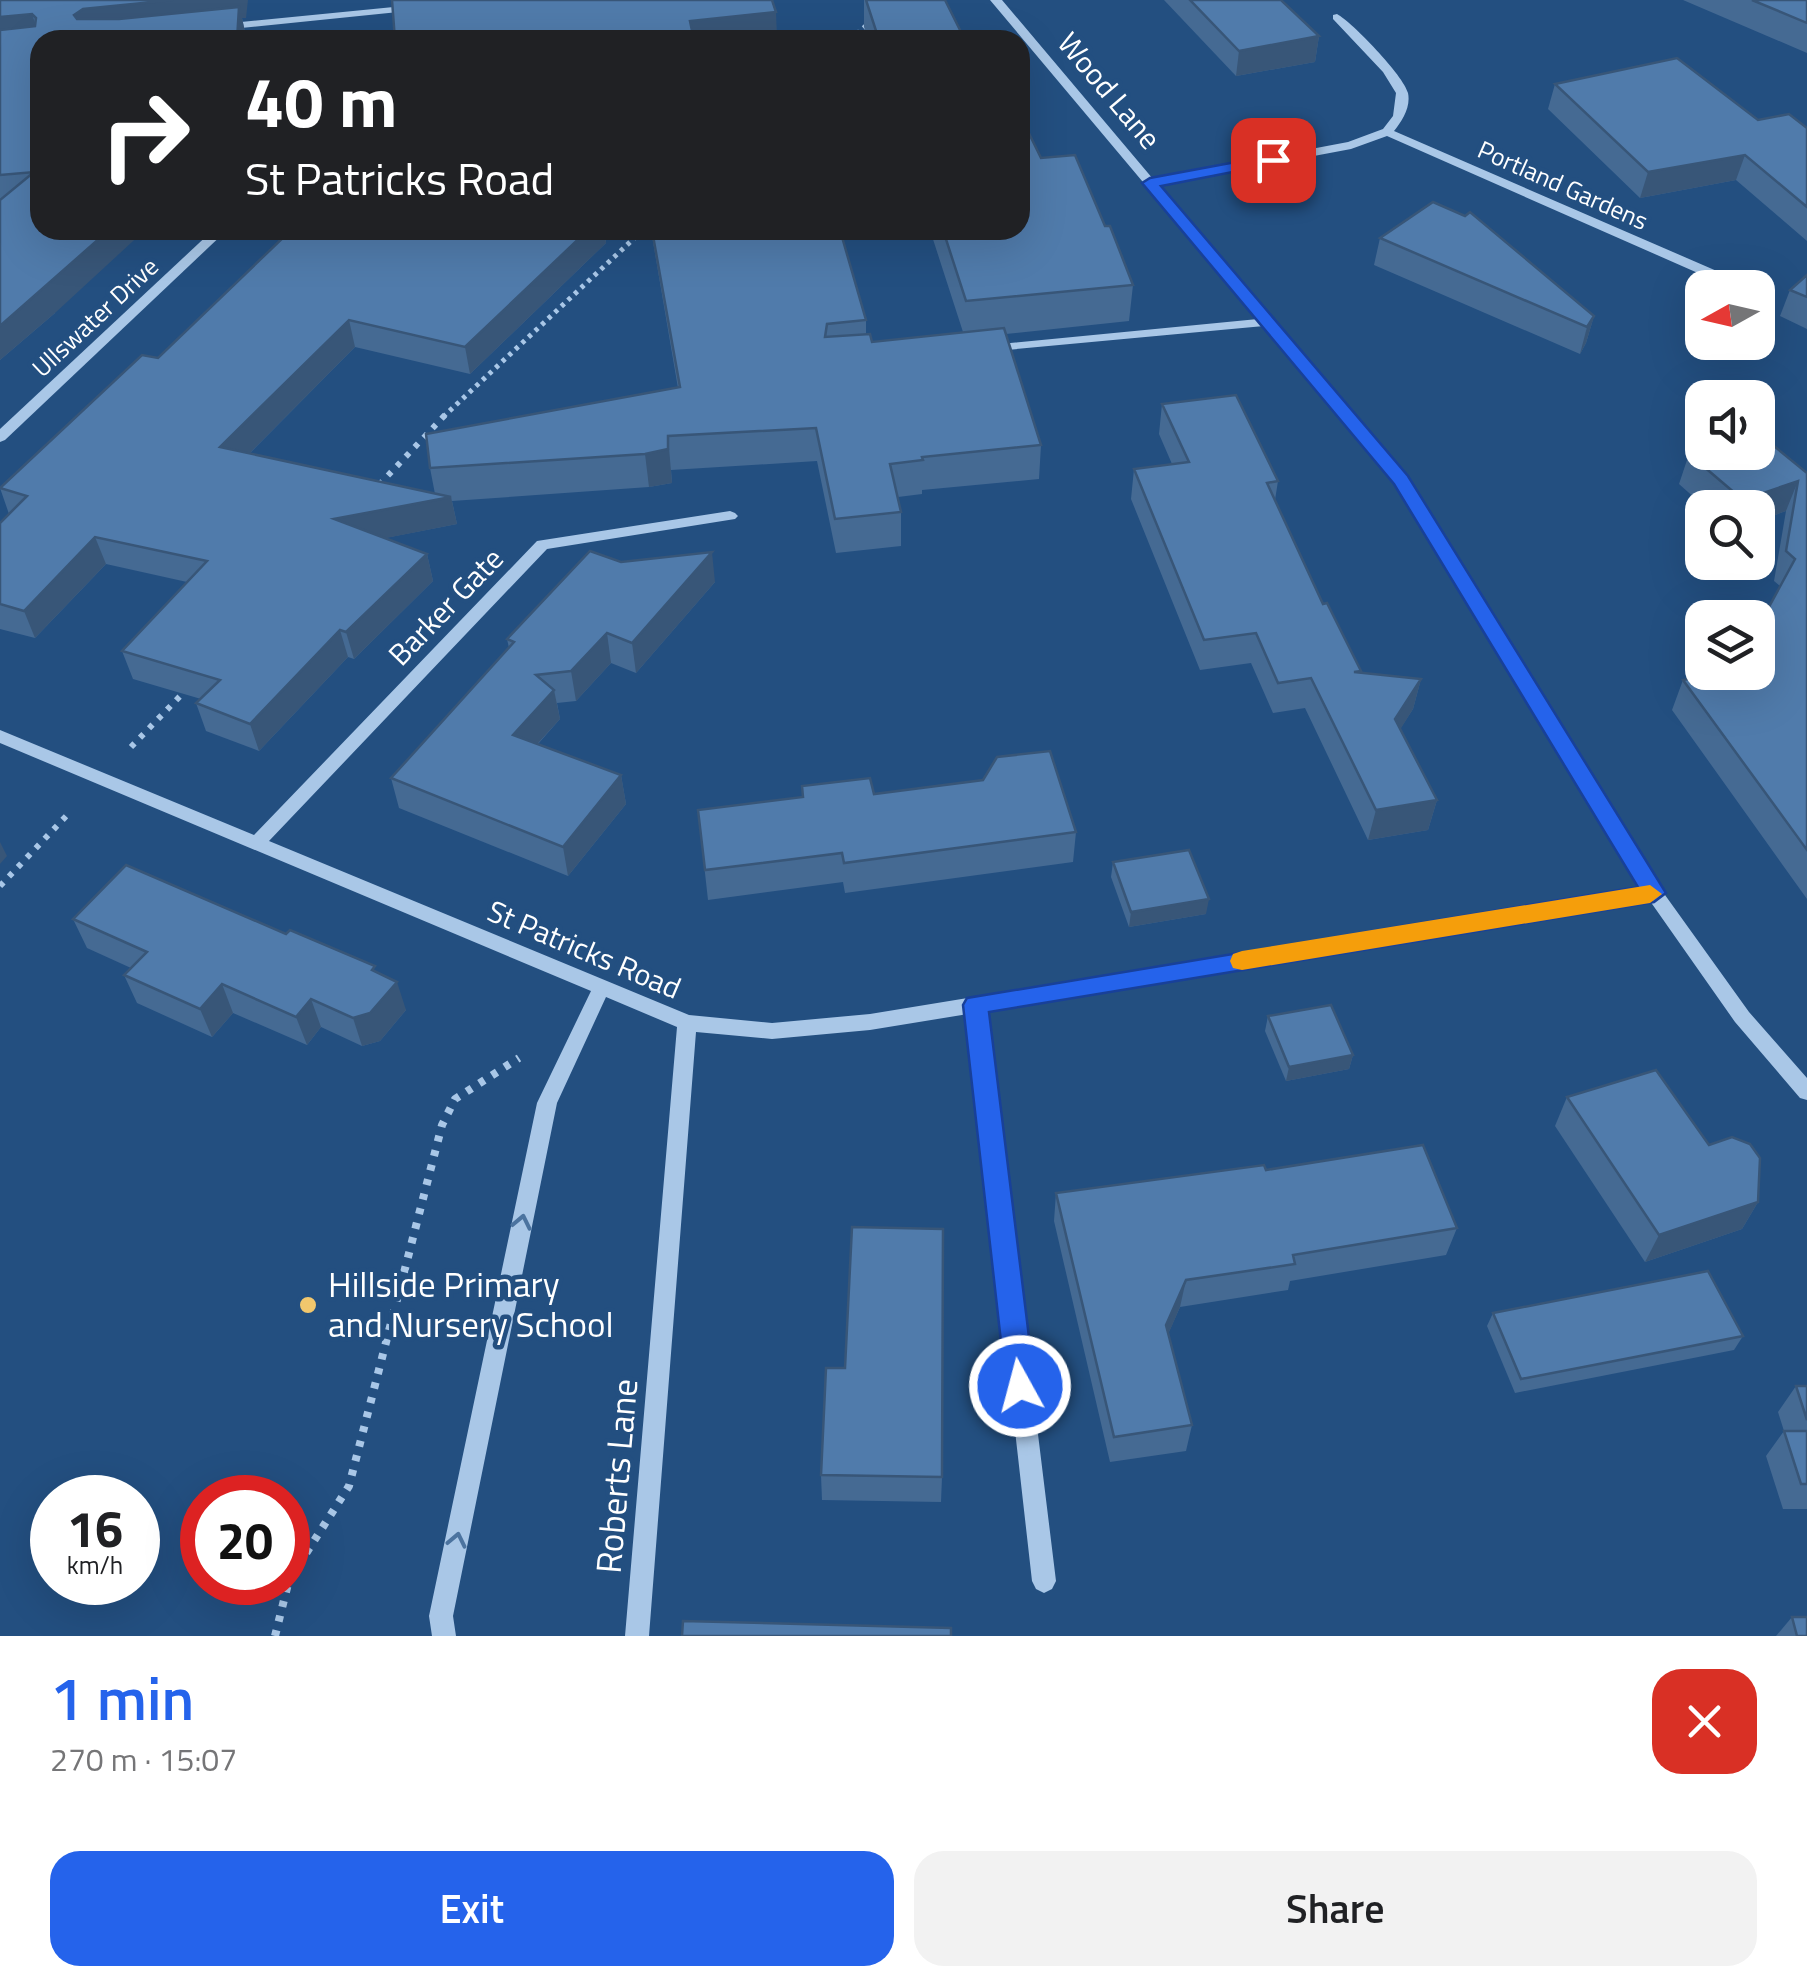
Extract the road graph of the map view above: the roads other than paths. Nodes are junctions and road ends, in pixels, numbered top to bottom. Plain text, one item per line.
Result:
1 (996, 0) edge
2 (420, 8) edge
3 (1336, 16) dead end
4 (209, 28) edge
5 (1021, 30) edge
6 (1030, 40) edge
7 (1387, 132) junction
8 (1150, 183) junction
9 (209, 240) edge
10 (1703, 270) edge
11 (1268, 322) junction
12 (964, 351) edge
13 (0, 437) edge
14 (730, 516) dead end
15 (0, 736) edge
16 (257, 843) junction
17 (1654, 893) junction
18 (602, 988) junction
19 (976, 1005) junction
20 (687, 1023) junction
21 (1807, 1092) edge
22 (1044, 1582) dead end
23 (444, 1636) edge
24 (637, 1636) edge

1 - 5 street, Wood Lane
2 - 4 street
3 - 7 street
6 - 8 street, Wood Lane
7 - 8 street
7 - 10 street, Portland Gardens
8 - 11 street, Wood Lane
9 - 13 street, Ullswater Drive
11 - 12 street
11 - 17 street, Wood Lane
14 - 16 street, Barker Gate
15 - 16 street, St Patricks Road
16 - 18 street, St Patricks Road
17 - 19 street, St Patricks Road
17 - 21 street, Wood Lane
18 - 20 street, St Patricks Road
23 -> 18 street
19 - 20 street, St Patricks Road
19 - 22 street
20 - 24 street, Roberts Lane

